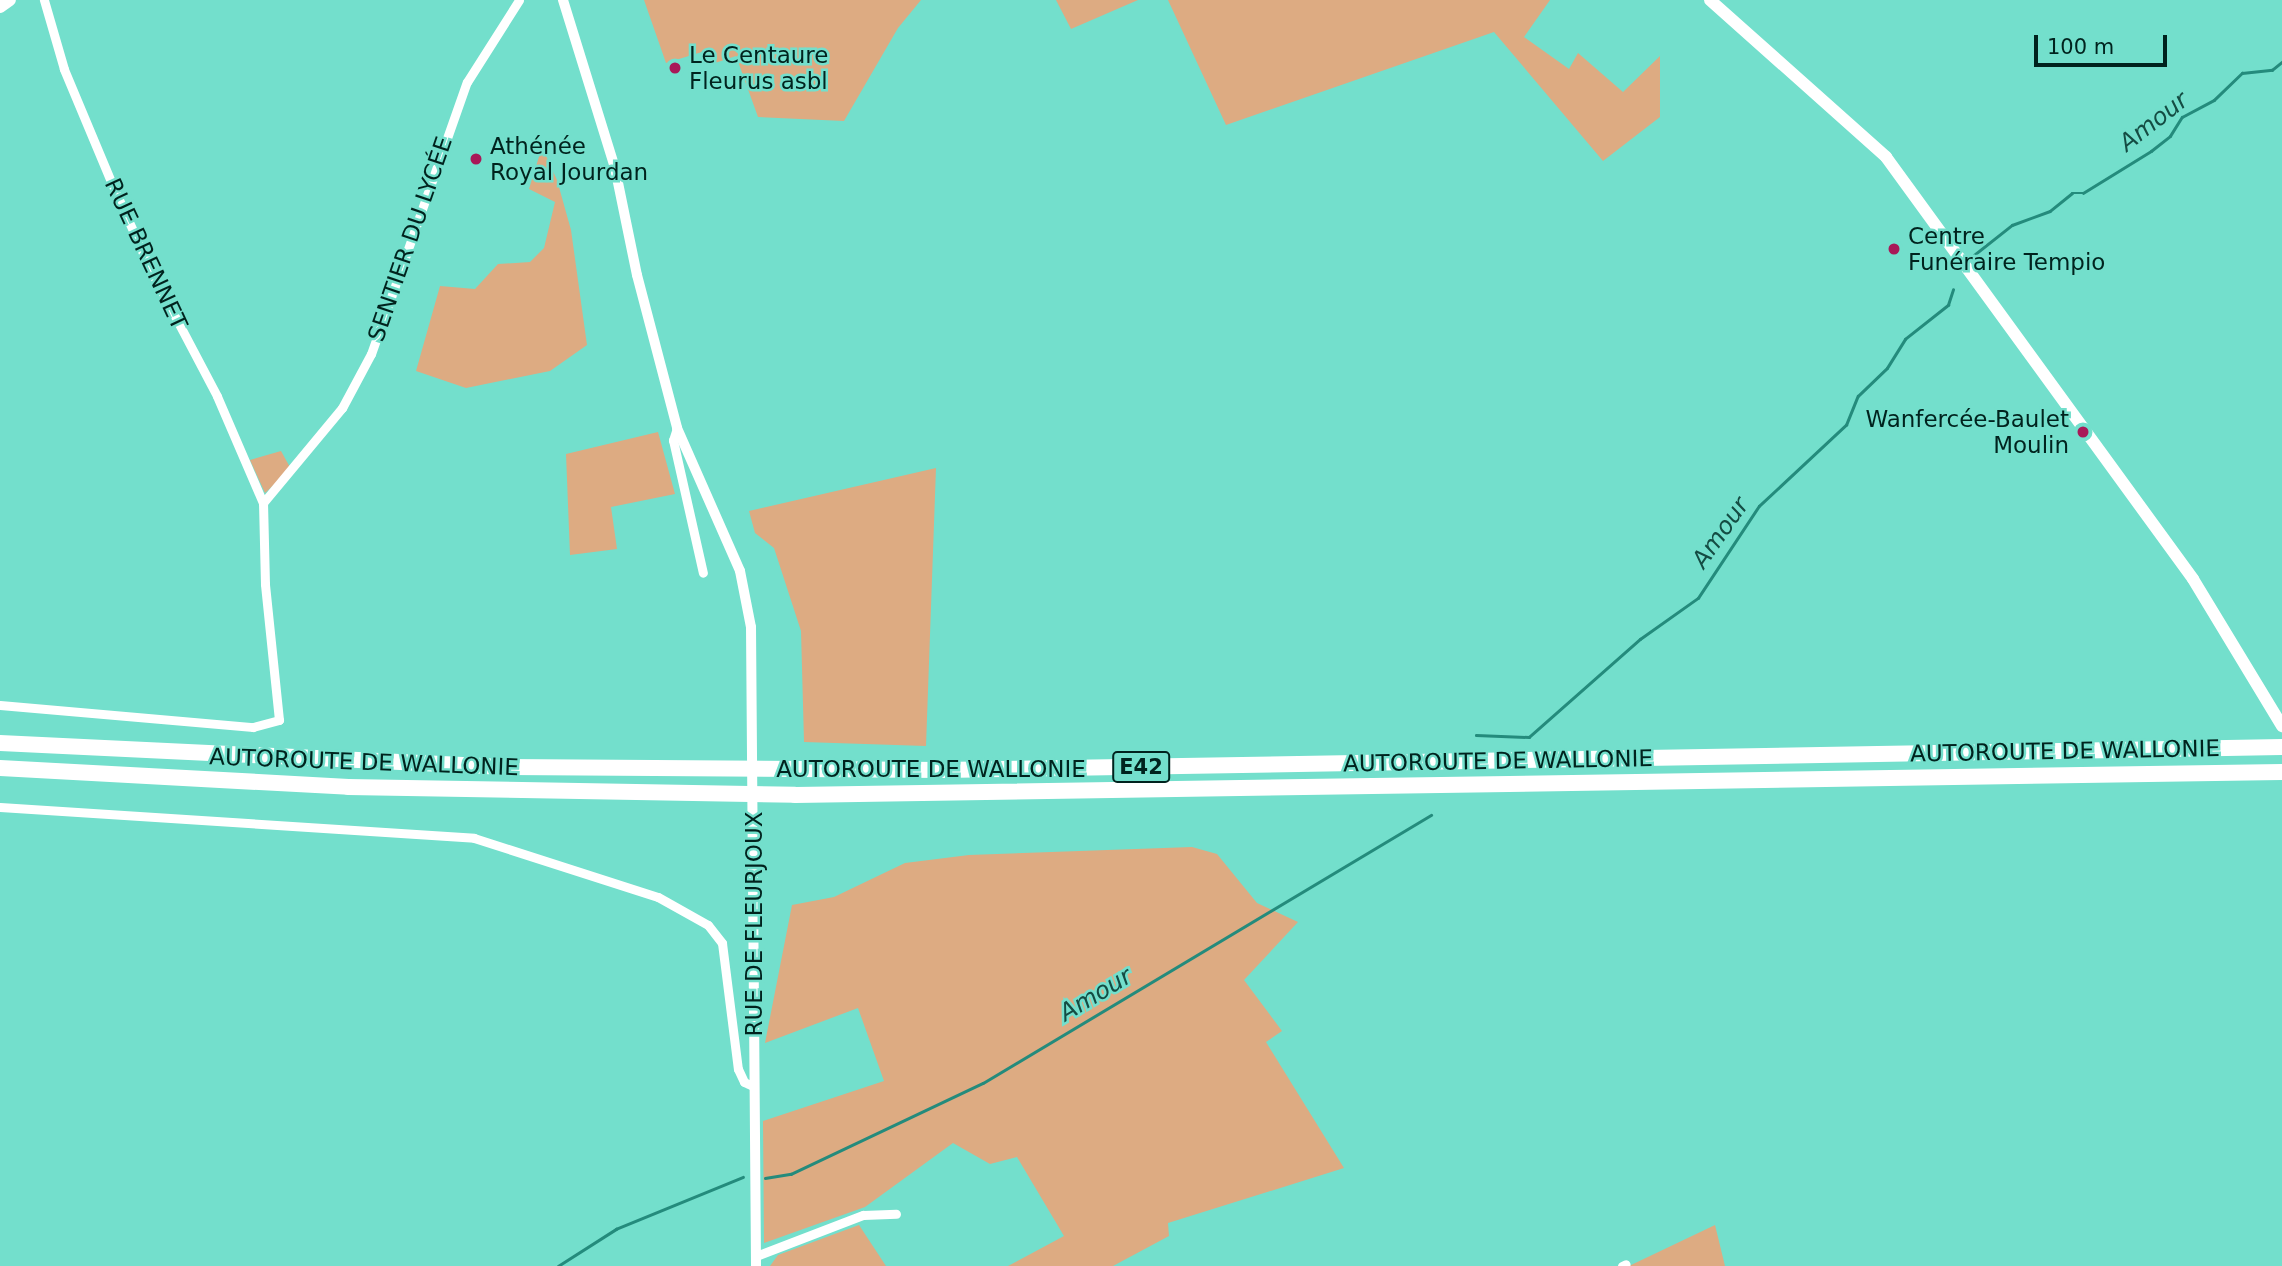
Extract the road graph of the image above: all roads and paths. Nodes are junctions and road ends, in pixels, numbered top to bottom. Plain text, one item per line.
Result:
1 (10, 0) edge
2 (44, 0) edge
3 (519, 0) edge
4 (563, 0) edge
5 (1710, 0) edge
6 (0, 7) edge
7 (677, 428) junction
8 (263, 503) junction
9 (703, 573) dead end
10 (0, 705) edge
11 (2282, 726) edge
12 (0, 743) edge
13 (2282, 747) edge
14 (0, 768) edge
15 (2282, 772) edge
16 (0, 807) edge
17 (753, 1086) junction
18 (896, 1214) dead end
19 (756, 1261) edge

1 - 6 main road
2 - 8 street, RUE BRENNET
3 - 8 street, SENTIER DU LYCÉE
4 - 7 street, RUE DE FLEURJOUX
5 - 11 main road
7 - 9 street, RUE DE FLEURJOUX
7 - 17 street, RUE DE FLEURJOUX
8 - 10 street
12 - 13 highway, AUTOROUTE DE WALLONIE / E42
14 - 15 highway, AUTOROUTE DE WALLONIE / E42
16 - 17 street
17 - 19 street, RUE DE FLEURJOUX
18 - 19 street

